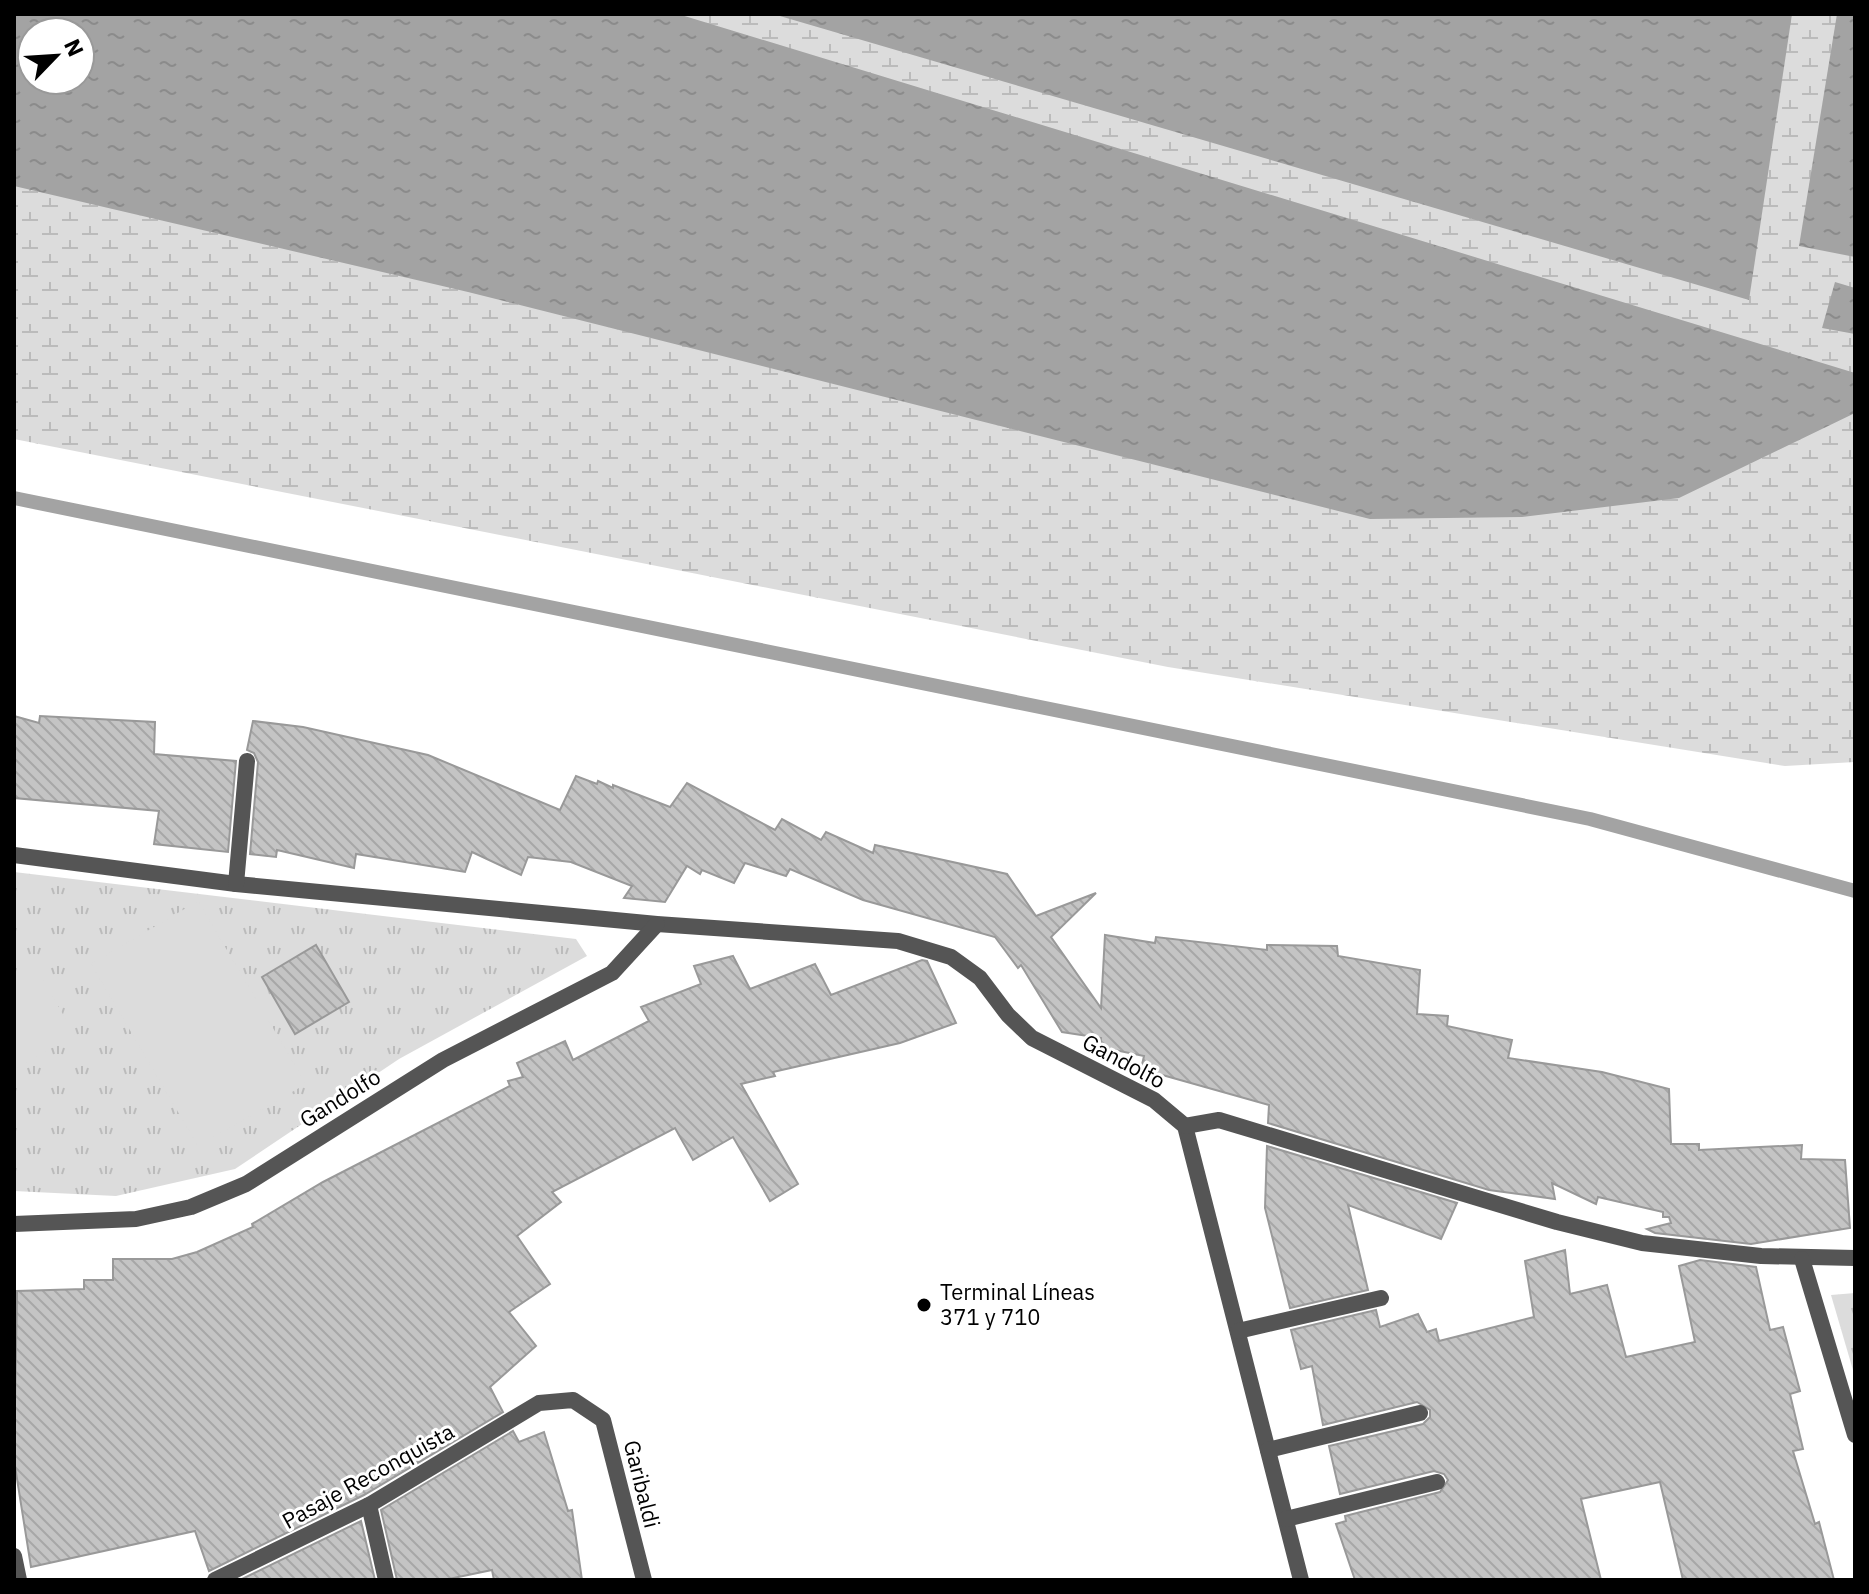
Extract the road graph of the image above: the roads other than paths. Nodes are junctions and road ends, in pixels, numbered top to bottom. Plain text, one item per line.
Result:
1 (247, 761) dead end
2 (14, 855) edge
3 (236, 884) junction
4 (657, 924) junction
5 (1185, 1126) junction
6 (14, 1224) edge
7 (1855, 1258) edge
8 (1802, 1259) junction
9 (1381, 1298) dead end
10 (1238, 1331) junction
11 (539, 1403) joint
12 (1420, 1413) dead end
13 (1855, 1435) edge
14 (1268, 1450) junction
15 (1437, 1482) dead end
16 (369, 1505) junction
17 (1286, 1519) junction
18 (14, 1556) edge
19 (19, 1580) edge
20 (215, 1580) edge
21 (386, 1580) edge
22 (644, 1580) edge
23 (1301, 1580) edge

1 - 3 street
2 - 3 street, Gandolfo
3 - 4 street, Gandolfo
4 - 5 street, Gandolfo
4 - 6 street, Gandolfo
5 - 8 street
5 - 10 street
7 - 8 street
8 - 13 street
9 - 10 street
10 - 14 street
11 - 16 street, Pasaje Reconquista
11 - 22 street, Garibaldi
12 - 14 street
14 - 17 street
15 - 17 street
16 - 20 street, Pasaje Reconquista
16 - 21 street
17 - 23 street
18 - 19 street

